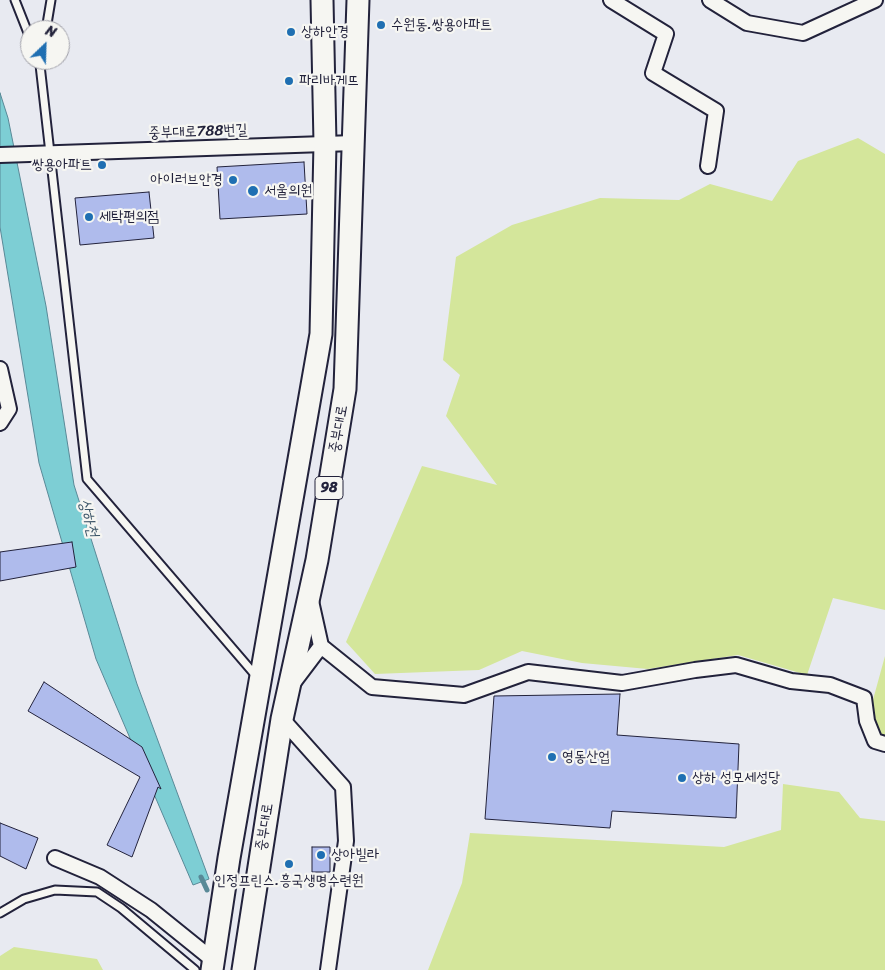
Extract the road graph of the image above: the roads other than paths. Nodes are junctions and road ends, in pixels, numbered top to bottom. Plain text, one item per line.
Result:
1 (15, 0) edge
2 (51, 0) edge
3 (322, 0) edge
4 (358, 0) edge
5 (611, 0) edge
6 (710, 0) edge
7 (875, 0) edge
8 (23, 20) edge
9 (48, 20) edge
10 (41, 70) edge
11 (325, 143) junction
12 (354, 143) junction
13 (47, 154) junction
14 (0, 155) edge
15 (708, 166) dead end
16 (0, 369) edge
17 (0, 423) edge
18 (309, 593) junction
19 (321, 646) junction
20 (261, 681) junction
21 (289, 687) junction
22 (282, 719) junction
23 (885, 744) edge
24 (54, 858) dead end
25 (0, 913) edge
26 (206, 967) edge
27 (244, 969) edge
28 (328, 970) edge

1 - 8 lane
2 - 9 lane
3 - 11 main road, 중부대로 / 98
4 - 12 main road, 중부대로 / 98
5 - 15 street
6 - 7 street
10 - 13 lane
11 - 12 street, 중부대로788번길
11 - 13 street, 중부대로788번길
11 - 20 main road, 중부대로 / 98
12 - 18 main road, 중부대로 / 98
13 - 14 street, 중부대로788번길
13 - 20 lane
16 - 17 street
18 - 19 street
18 - 21 main road, 중부대로 / 98
19 - 21 street
19 - 23 street
20 - 26 main road, 중부대로 / 98
21 - 22 main road, 중부대로 / 98
22 - 27 main road, 중부대로 / 98
22 - 28 street
24 - 26 street
25 - 26 lane

